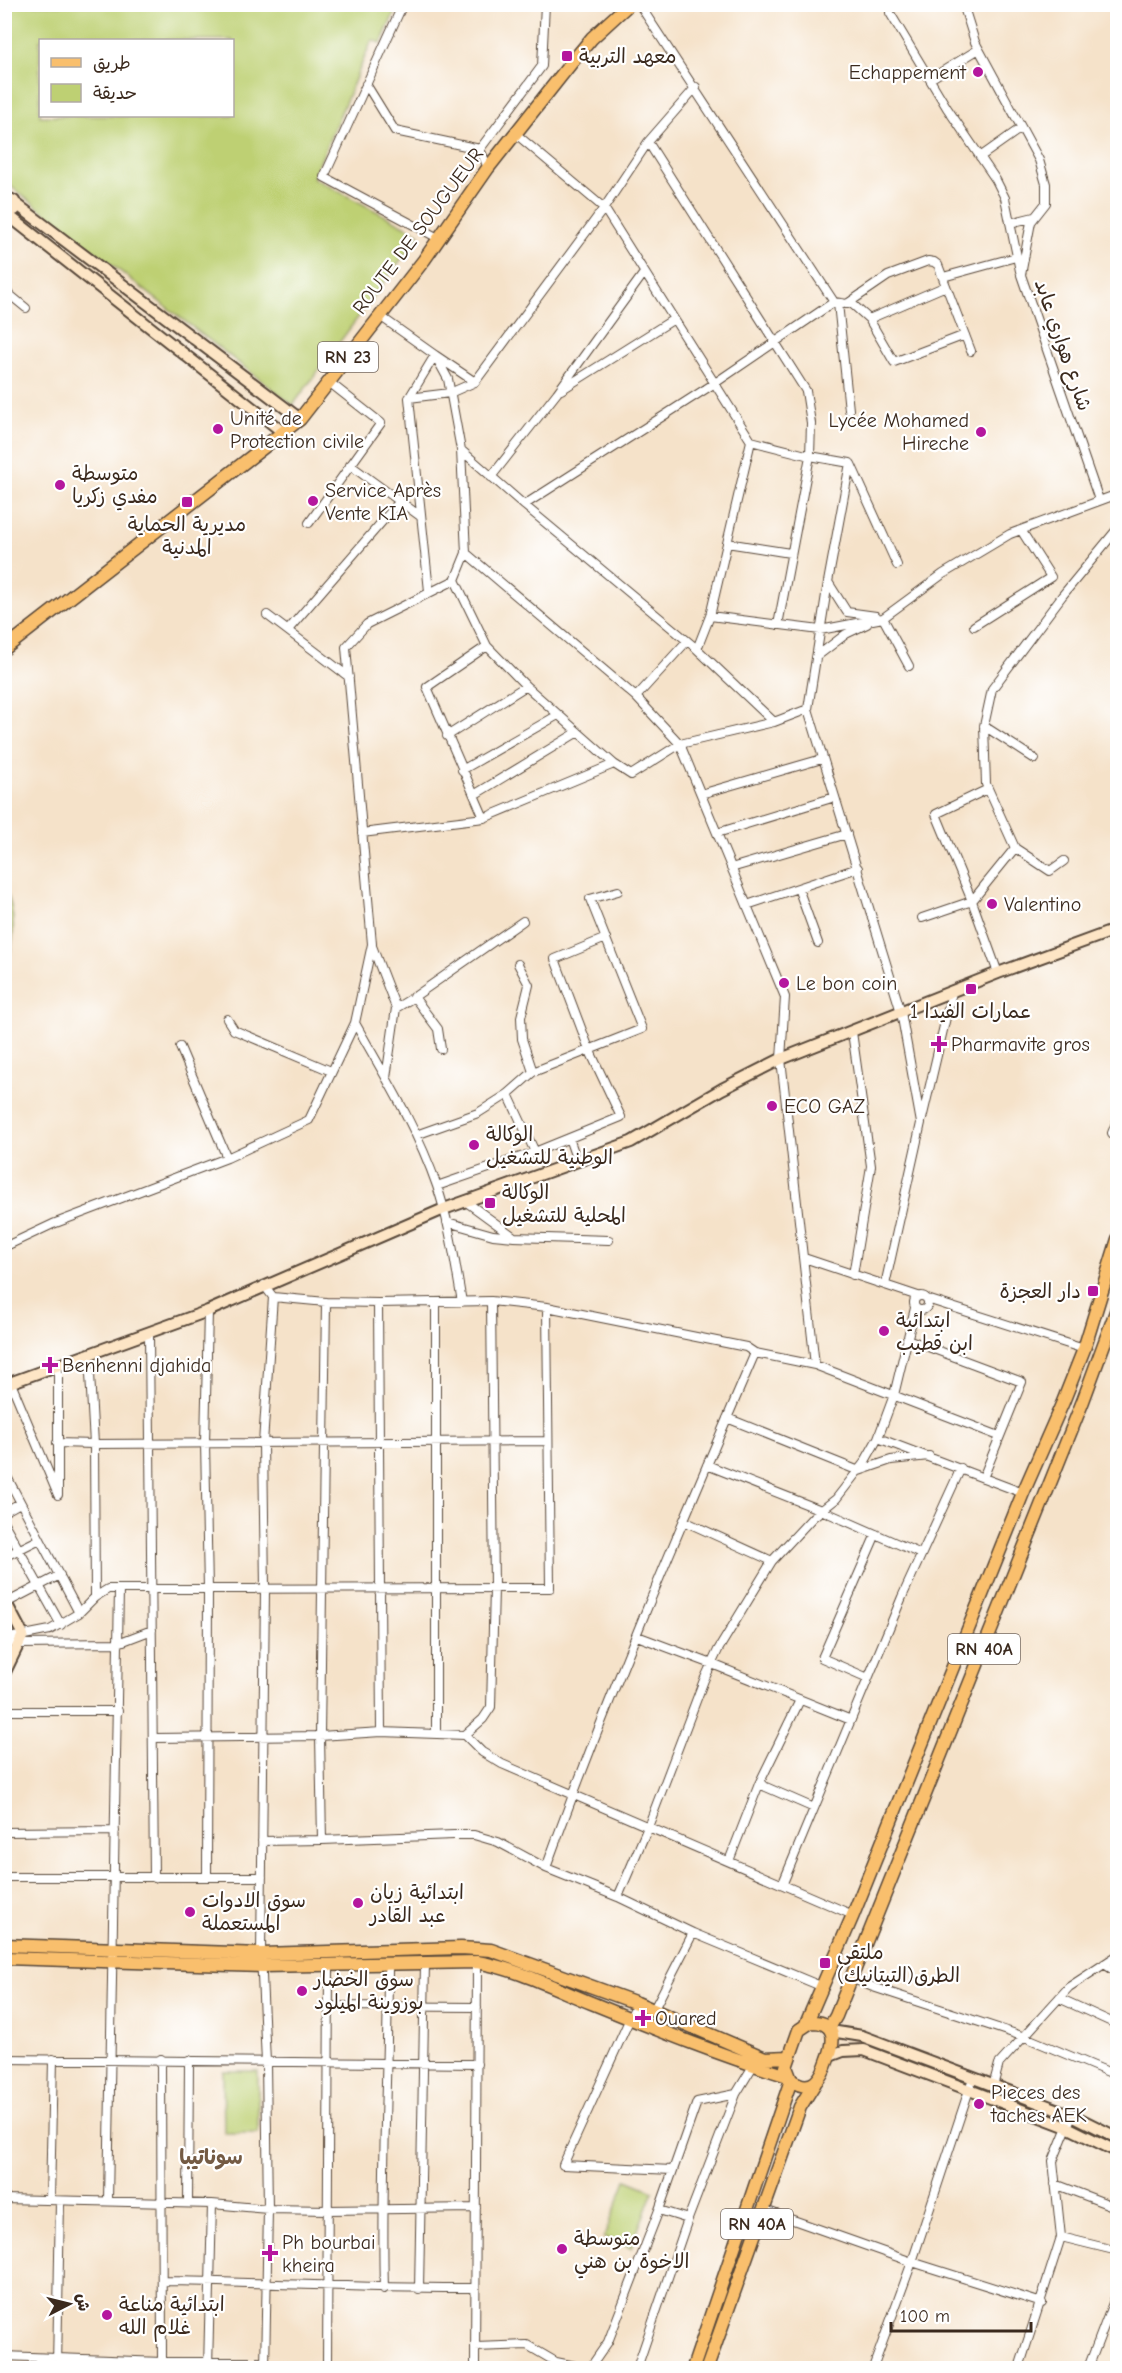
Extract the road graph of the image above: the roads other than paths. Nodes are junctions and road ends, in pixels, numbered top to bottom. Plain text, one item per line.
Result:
1 (403, 4) edge
2 (545, 4) edge
3 (629, 4) edge
4 (639, 4) edge
5 (890, 4) edge
6 (963, 4) edge
7 (979, 49) junction
8 (930, 79) junction
9 (366, 84) junction
10 (696, 87) junction
11 (1021, 128) junction
12 (516, 134) junction
13 (648, 142) junction
14 (480, 149) junction
15 (980, 157) junction
16 (488, 168) junction
17 (8, 197) edge
18 (604, 208) junction
19 (6, 215) edge
20 (1034, 217) junction
21 (1010, 223) junction
22 (438, 238) junction
23 (1016, 257) junction
24 (644, 273) junction
25 (1021, 274) junction
26 (943, 277) junction
27 (946, 286) junction
28 (4, 290) edge
29 (850, 302) junction
30 (836, 303) junction
31 (26, 308) dead end
32 (380, 316) junction
33 (674, 319) junction
34 (869, 319) junction
35 (965, 336) junction
36 (776, 341) junction
37 (971, 351) dead end
38 (435, 355) junction
39 (329, 382) junction
40 (475, 382) junction
41 (715, 383) junction
42 (450, 393) junction
43 (557, 393) junction
44 (409, 398) junction
45 (849, 411) dead end
46 (300, 419) junction
47 (284, 433) junction
48 (751, 441) junction
49 (461, 450) junction
50 (810, 456) junction
51 (850, 463) junction
52 (350, 465) junction
53 (491, 477) junction
54 (1113, 496) edge
55 (1099, 500) junction
56 (400, 501) junction
57 (1118, 502) edge
58 (524, 506) junction
59 (420, 516) junction
60 (309, 523) dead end
61 (1118, 528) edge
62 (1021, 530) junction
63 (727, 543) junction
64 (466, 553) junction
65 (790, 554) junction
66 (897, 566) dead end
67 (455, 580) junction
68 (828, 582) junction
69 (429, 591) junction
70 (267, 615) dead end
71 (710, 616) junction
72 (883, 618) junction
73 (778, 625) junction
74 (974, 626) dead end
75 (288, 630) junction
76 (820, 630) junction
77 (687, 641) junction
78 (487, 646) junction
79 (4, 649) edge
80 (697, 650) junction
81 (816, 657) junction
82 (909, 666) dead end
83 (349, 676) junction
84 (526, 686) junction
85 (636, 697) junction
86 (808, 709) junction
87 (558, 715) junction
88 (774, 722) junction
89 (984, 726) junction
90 (578, 732) junction
91 (447, 736) junction
92 (680, 744) junction
93 (822, 759) junction
94 (1035, 759) dead end
95 (614, 764) junction
96 (462, 770) junction
97 (988, 789) junction
98 (701, 794) junction
99 (474, 795) junction
100 (835, 797) junction
101 (484, 818) junction
102 (362, 833) junction
103 (717, 833) junction
104 (847, 834) junction
105 (1015, 848) junction
106 (1064, 861) dead end
107 (731, 868) junction
108 (858, 868) junction
109 (798, 888) junction
110 (618, 891) dead end
111 (972, 901) junction
112 (747, 905) junction
113 (922, 918) dead end
114 (523, 921) dead end
115 (1118, 929) edge
116 (606, 938) junction
117 (818, 943) dead end
118 (372, 944) junction
119 (518, 964) dead end
120 (998, 973) junction
121 (952, 992) junction
122 (414, 997) junction
123 (396, 1008) junction
124 (901, 1012) junction
125 (227, 1019) dead end
126 (355, 1023) junction
127 (852, 1032) junction
128 (180, 1047) dead end
129 (441, 1049) dead end
130 (589, 1049) junction
131 (781, 1059) junction
132 (331, 1071) junction
133 (532, 1072) junction
134 (386, 1078) junction
135 (508, 1094) junction
136 (1118, 1118) edge
137 (921, 1123) junction
138 (416, 1135) junction
139 (569, 1138) junction
140 (1118, 1141) edge
141 (535, 1152) junction
142 (227, 1158) junction
143 (577, 1161) junction
144 (437, 1186) junction
145 (465, 1201) junction
146 (444, 1209) junction
147 (447, 1222) junction
148 (514, 1237) junction
149 (1118, 1239) edge
150 (609, 1240) dead end
151 (4, 1247) edge
152 (804, 1258) junction
153 (853, 1275) junction
154 (264, 1285) junction
155 (885, 1285) junction
156 (918, 1296) junction
157 (273, 1297) junction
158 (927, 1299) junction
159 (490, 1301) junction
160 (326, 1302) junction
161 (462, 1302) junction
162 (378, 1303) junction
163 (436, 1303) junction
164 (1118, 1305) edge
165 (547, 1306) junction
166 (915, 1308) junction
167 (208, 1311) junction
168 (149, 1334) junction
169 (907, 1339) junction
170 (1084, 1349) junction
171 (755, 1353) junction
172 (89, 1356) junction
173 (815, 1365) junction
174 (58, 1367) junction
175 (8, 1384) edge
176 (894, 1395) junction
177 (727, 1418) junction
178 (999, 1436) junction
179 (878, 1438) junction
180 (492, 1441) junction
181 (548, 1441) junction
182 (380, 1442) junction
183 (435, 1442) junction
184 (57, 1443) junction
185 (205, 1443) junction
186 (263, 1443) junction
187 (325, 1443) junction
188 (94, 1444) junction
189 (151, 1444) junction
190 (929, 1456) junction
191 (707, 1465) junction
192 (961, 1468) junction
193 (4, 1471) edge
194 (859, 1471) junction
195 (983, 1478) junction
196 (1023, 1493) junction
197 (20, 1503) junction
198 (821, 1510) junction
199 (4, 1512) edge
200 (684, 1521) junction
201 (4, 1523) edge
202 (876, 1534) junction
203 (40, 1539) junction
204 (19, 1550) junction
205 (921, 1554) junction
206 (4, 1557) edge
207 (772, 1561) junction
208 (60, 1575) junction
209 (39, 1587) junction
210 (323, 1588) junction
211 (381, 1588) junction
212 (437, 1588) junction
213 (494, 1588) junction
214 (119, 1589) junction
215 (151, 1589) junction
216 (208, 1589) junction
217 (265, 1589) junction
218 (95, 1597) junction
219 (5, 1601) edge
220 (79, 1613) junction
221 (61, 1625) junction
222 (152, 1630) junction
223 (637, 1636) junction
224 (4, 1640) edge
225 (21, 1640) junction
226 (118, 1643) junction
227 (712, 1664) junction
228 (4, 1674) edge
229 (868, 1678) junction
230 (800, 1700) junction
231 (4, 1711) edge
232 (118, 1712) junction
233 (850, 1720) junction
234 (381, 1732) junction
235 (436, 1733) junction
236 (465, 1735) junction
237 (320, 1736) junction
238 (207, 1737) junction
239 (263, 1737) junction
240 (154, 1738) junction
241 (759, 1784) junction
242 (573, 1795) junction
243 (814, 1808) junction
244 (648, 1827) junction
245 (115, 1831) junction
246 (4, 1832) edge
247 (322, 1840) junction
248 (262, 1841) junction
249 (729, 1861) junction
250 (546, 1868) junction
251 (4, 1877) edge
252 (207, 1877) junction
253 (262, 1877) junction
254 (114, 1878) junction
255 (154, 1878) junction
256 (783, 1883) junction
257 (618, 1897) junction
258 (853, 1915) junction
259 (693, 1933) junction
260 (4, 1945) edge
261 (111, 1955) junction
262 (1118, 1955) edge
263 (4, 1958) edge
264 (261, 1960) junction
265 (477, 1962) junction
266 (425, 1963) junction
267 (329, 1964) junction
268 (388, 1964) junction
269 (1104, 1964) junction
270 (1118, 1973) edge
271 (851, 1978) junction
272 (823, 1987) junction
273 (1059, 1998) junction
274 (637, 2003) junction
275 (329, 2006) junction
276 (388, 2007) junction
277 (424, 2007) junction
278 (477, 2007) junction
279 (653, 2011) junction
280 (630, 2018) junction
281 (806, 2024) junction
282 (1118, 2025) edge
283 (830, 2029) junction
284 (1025, 2037) junction
285 (830, 2056) junction
286 (788, 2057) junction
287 (4, 2059) edge
288 (53, 2059) junction
289 (109, 2059) junction
290 (161, 2059) junction
291 (189, 2060) junction
292 (266, 2062) junction
293 (387, 2062) junction
294 (422, 2063) junction
295 (330, 2064) junction
296 (477, 2064) junction
297 (753, 2066) junction
298 (1118, 2076) edge
299 (790, 2078) junction
300 (973, 2078) junction
301 (815, 2083) junction
302 (993, 2086) junction
303 (969, 2090) junction
304 (736, 2094) junction
305 (1072, 2115) junction
306 (1067, 2127) junction
307 (1118, 2138) edge
308 (1118, 2152) edge
309 (672, 2170) junction
310 (1055, 2184) junction
311 (4, 2199) edge
312 (50, 2200) junction
313 (60, 2201) junction
314 (108, 2202) junction
315 (163, 2203) junction
316 (188, 2203) junction
317 (212, 2204) junction
318 (422, 2208) junction
319 (476, 2208) junction
320 (1118, 2208) edge
321 (268, 2209) junction
322 (382, 2209) junction
323 (762, 2209) junction
324 (328, 2210) junction
325 (659, 2210) junction
326 (688, 2219) junction
327 (1062, 2237) junction
328 (1118, 2252) edge
329 (912, 2262) junction
330 (162, 2281) junction
331 (211, 2282) junction
332 (265, 2284) junction
333 (327, 2285) junction
334 (475, 2288) junction
335 (384, 2289) junction
336 (419, 2289) junction
337 (1118, 2289) edge
338 (1042, 2303) junction
339 (475, 2347) junction
340 (4, 2356) edge
341 (57, 2359) junction
342 (162, 2362) junction
343 (145, 2365) edge
344 (208, 2365) edge
345 (265, 2365) edge
346 (555, 2365) edge
347 (57, 2368) edge
348 (327, 2368) edge
349 (475, 2368) edge
350 (588, 2368) edge
351 (637, 2368) edge
352 (693, 2368) edge
353 (706, 2368) edge
354 (873, 2368) edge
355 (1019, 2368) edge
356 (1088, 2368) edge

1 - 9 street
2 - 14 street
3 - 12 main road, ROUTE DE SOUGUEUR / RN 23
4 - 10 street
5 - 8 street
6 - 7 street, شارع هواري عابد
7 - 8 street
7 - 11 street, شارع هواري عابد
8 - 15 street
9 - 14 street
9 - 22 street
10 - 13 street
10 - 30 street
11 - 15 street
11 - 20 street, شارع هواري عابد
12 - 16 main road, ROUTE DE SOUGUEUR / RN 23
12 - 18 street
13 - 18 street
13 - 36 street
14 - 16 street
15 - 21 street
16 - 22 main road, ROUTE DE SOUGUEUR / RN 23
17 - 19 main road
17 - 46 main road
18 - 24 street
18 - 40 street
19 - 47 main road
20 - 21 street
20 - 25 street, شارع هواري عابد
21 - 23 street
22 - 32 main road, ROUTE DE SOUGUEUR / RN 23
23 - 25 street
23 - 26 street
24 - 33 street
24 - 43 street
25 - 55 street, شارع هواري عابد
26 - 27 street
26 - 29 street
27 - 34 street
27 - 35 street
28 - 31 street
29 - 30 street
29 - 34 street
30 - 36 street
30 - 45 street
32 - 38 street
32 - 39 main road, ROUTE DE SOUGUEUR / RN 23
33 - 41 street
33 - 43 street
34 - 35 street
35 - 37 street
36 - 41 street
36 - 50 street
38 - 40 street
38 - 42 street
38 - 44 street
39 - 46 main road, ROUTE DE SOUGUEUR / RN 23
39 - 52 street
40 - 42 street
41 - 48 street
41 - 58 street
42 - 44 street
42 - 49 street
43 - 53 street
44 - 59 street
46 - 47 main road, ROUTE DE SOUGUEUR / RN 23
47 - 79 main road, ROUTE DE SOUGUEUR / RN 23
48 - 50 street
48 - 63 street
49 - 53 street
49 - 64 street
50 - 51 street
50 - 65 street
51 - 66 street
51 - 68 street
52 - 56 street
52 - 60 street
53 - 58 street
54 - 55 street
54 - 57 street
55 - 62 street
56 - 59 street
56 - 75 street
58 - 77 street
59 - 69 street
61 - 89 street
62 - 72 street
62 - 74 street
63 - 65 street
63 - 71 street
64 - 67 street
64 - 85 street
65 - 73 street
67 - 69 street
67 - 78 street
68 - 72 street
68 - 76 street
69 - 83 street
70 - 75 street
71 - 73 street
71 - 80 street
72 - 76 street
72 - 81 street
72 - 82 street
73 - 76 street
75 - 83 street
76 - 81 street
77 - 80 street
77 - 85 street
78 - 84 street
78 - 91 street
80 - 88 street
81 - 86 street
83 - 102 street
84 - 87 street
84 - 91 street
85 - 92 street
86 - 88 street
86 - 93 street
87 - 90 street
87 - 96 street
88 - 92 street
89 - 94 street
89 - 97 street
90 - 95 street
90 - 99 street
91 - 96 street
92 - 95 street
92 - 98 street
93 - 98 street
93 - 100 street
95 - 101 street
96 - 99 street
97 - 105 street
97 - 111 street
98 - 103 street
99 - 101 street
100 - 103 street
100 - 104 street
101 - 102 street
102 - 118 street
103 - 107 street
104 - 107 street
104 - 108 street
105 - 106 street
105 - 111 street
107 - 112 street
108 - 109 street
108 - 124 street
109 - 112 street
109 - 117 street
110 - 116 street
111 - 113 street
111 - 120 street
112 - 131 street
114 - 122 street
115 - 120 main road
116 - 130 street
116 - 130 street
118 - 123 street
118 - 126 street
119 - 133 street
120 - 121 main road
121 - 124 main road
121 - 137 street
122 - 123 street
122 - 129 street
123 - 134 street
124 - 127 main road
124 - 137 street
125 - 132 street
126 - 132 street
126 - 134 street
127 - 131 main road
127 - 153 street
128 - 142 street
130 - 133 street
130 - 139 street
131 - 143 main road
131 - 152 street
132 - 142 street
133 - 135 street
134 - 138 street
135 - 138 street
135 - 141 street
136 - 140 street
137 - 155 street
138 - 144 street
139 - 141 street
139 - 143 street
141 - 144 street
142 - 151 street
143 - 145 main road
144 - 146 street
145 - 146 main road
145 - 148 street
146 - 147 street
146 - 154 main road
147 - 148 street
147 - 161 street
148 - 150 street
149 - 170 main road, RN 40A
152 - 153 street
152 - 173 street
153 - 155 street
154 - 157 street
154 - 167 main road
155 - 156 street
156 - 158 street
156 - 166 street
157 - 160 street
157 - 186 street
158 - 166 street
158 - 170 street
159 - 161 street
159 - 165 street
159 - 180 street
160 - 162 street
160 - 187 street
161 - 163 street
162 - 163 street
162 - 182 street
163 - 183 street
164 - 271 main road, RN 40A
165 - 171 street
165 - 181 street
166 - 169 street
167 - 168 main road
167 - 185 street
168 - 172 main road
168 - 189 street
169 - 176 street
169 - 178 street
170 - 196 main road, RN 40A
171 - 173 street
171 - 177 street
172 - 174 main road
172 - 188 street
173 - 176 street
174 - 175 main road
174 - 184 street
175 - 184 street
176 - 178 street
176 - 179 street
177 - 191 street
177 - 194 street
178 - 195 street
179 - 190 street
179 - 194 street
180 - 181 street
180 - 183 street
180 - 213 street
181 - 213 street
182 - 183 street
182 - 187 street
182 - 211 street
183 - 212 street
184 - 188 street
185 - 186 street
185 - 189 street
185 - 216 street
186 - 187 street
186 - 217 street
187 - 210 street
188 - 189 street
188 - 218 street
189 - 215 street
190 - 192 street
190 - 194 street
191 - 198 street
191 - 200 street
192 - 195 street
192 - 205 street
193 - 197 street
194 - 198 street
195 - 196 street
196 - 258 main road, RN 40A
197 - 199 street
197 - 203 street
198 - 202 street
198 - 207 street
200 - 207 street
200 - 223 street
201 - 204 street
202 - 205 street
202 - 229 street
203 - 204 street
203 - 208 street
204 - 206 street
204 - 209 street
205 - 229 street
207 - 227 street
208 - 209 street
208 - 220 street
209 - 219 street
209 - 221 street
210 - 211 street
210 - 217 street
210 - 237 street
211 - 212 street
211 - 234 street
212 - 213 street
212 - 235 street
213 - 236 street
214 - 215 street
214 - 218 street
214 - 226 street
215 - 216 street
215 - 222 street
216 - 217 street
216 - 238 street
217 - 239 street
218 - 220 street
219 - 225 main road
220 - 221 street
221 - 225 street
222 - 226 street
222 - 240 street
223 - 227 street
223 - 242 street
224 - 225 street
225 - 226 street
225 - 228 main road
226 - 232 street
227 - 230 street
227 - 244 street
229 - 233 street
230 - 233 street
230 - 241 street
231 - 232 street
232 - 245 street
233 - 243 street
234 - 235 street
234 - 237 street
235 - 236 street
236 - 242 street
237 - 239 street
237 - 247 street
238 - 239 street
238 - 240 street
238 - 252 street
239 - 248 street
240 - 255 street
241 - 243 street
241 - 249 street
242 - 244 street
242 - 250 street
243 - 256 street
244 - 249 street
244 - 257 street
245 - 246 street
245 - 254 street
247 - 248 street
247 - 250 street
248 - 253 street
249 - 256 street
250 - 257 street
251 - 254 street
252 - 253 street
252 - 255 street
253 - 264 street
254 - 255 street
254 - 261 street
256 - 258 street
257 - 259 street
258 - 272 main road, RN 40A
259 - 272 street
259 - 279 street
260 - 261 main road
261 - 263 main road
261 - 264 main road
261 - 289 street
262 - 269 street
264 - 267 main road
264 - 274 main road
264 - 292 street
265 - 266 main road
265 - 278 street
265 - 280 main road
266 - 268 main road
266 - 277 street
267 - 268 main road
267 - 275 street
268 - 276 street
269 - 270 street
269 - 273 street
271 - 283 main road, RN 40A
271 - 284 street
272 - 281 main road, RN 40A
273 - 282 street
273 - 284 street
274 - 279 main road
274 - 280 street
275 - 276 street
275 - 295 street
276 - 277 street
276 - 293 street
277 - 278 street
277 - 294 street
278 - 296 street
279 - 286 main road
280 - 297 main road
280 - 309 street
281 - 283 main road
281 - 286 main road
283 - 285 main road
283 - 300 main road
284 - 298 street
284 - 302 street
285 - 301 main road
285 - 303 main road
286 - 299 main road
287 - 288 street
288 - 289 street
288 - 312 street
289 - 290 street
289 - 314 street
290 - 291 street
290 - 315 street
291 - 292 street
291 - 316 street
292 - 295 street
292 - 321 street
293 - 294 street
293 - 295 street
293 - 322 street
294 - 296 street
294 - 318 street
295 - 324 street
296 - 319 street
297 - 299 main road
297 - 304 street
299 - 301 main road
299 - 352 main road, RN 40A
300 - 302 main road
300 - 303 street
301 - 323 main road, RN 40A
302 - 305 main road
303 - 306 main road
303 - 329 street
304 - 309 street
304 - 326 street
305 - 306 street
305 - 307 main road
306 - 308 main road
306 - 310 street
309 - 325 street
310 - 320 street
310 - 327 street
311 - 312 street
312 - 313 street
313 - 314 street
313 - 341 street
314 - 315 street
315 - 316 street
315 - 330 street
316 - 317 street
317 - 321 street
317 - 331 street
318 - 319 street
318 - 322 street
318 - 336 street
319 - 334 street
321 - 324 street
321 - 332 street
322 - 324 street
322 - 335 street
323 - 329 street
323 - 353 main road, RN 40A
324 - 333 street
325 - 326 street
325 - 350 street
326 - 351 street
327 - 328 street
327 - 338 street
329 - 338 street
329 - 354 street
330 - 331 street
330 - 342 street
331 - 332 street
331 - 344 street
332 - 333 street
332 - 345 street
333 - 335 street
333 - 348 street
334 - 336 street
334 - 339 street
335 - 336 street
337 - 356 street
338 - 355 street
339 - 346 street
339 - 349 street
340 - 341 street
341 - 343 street
341 - 347 street
342 - 343 street
342 - 344 street
344 - 345 street
346 - 350 street

